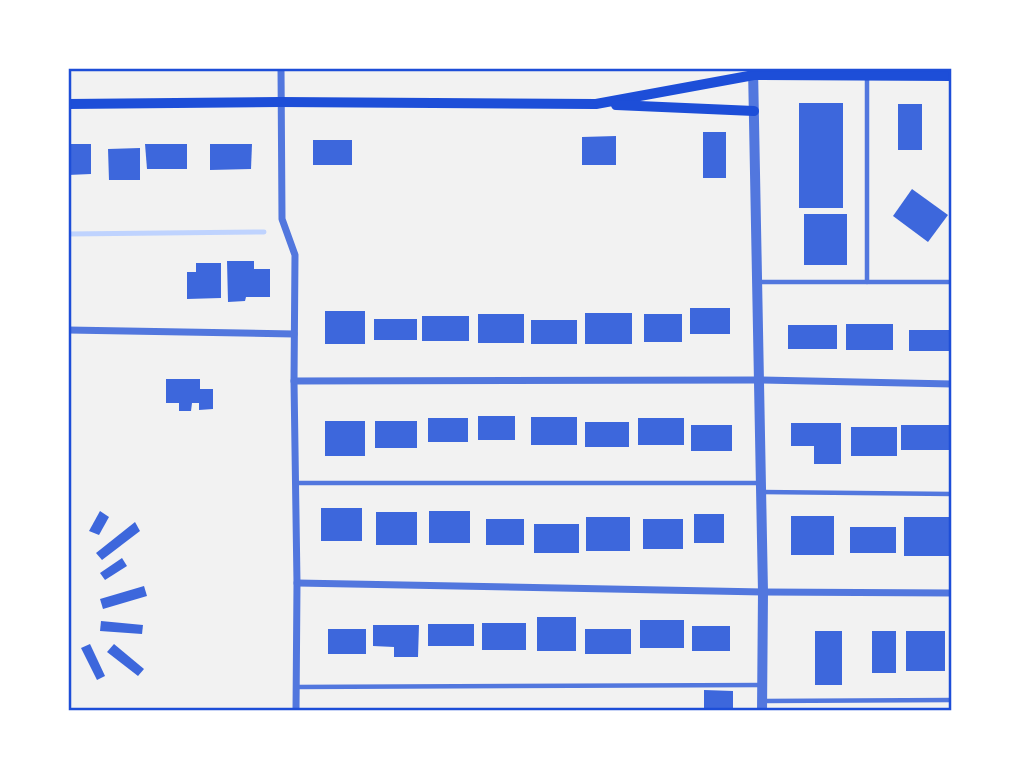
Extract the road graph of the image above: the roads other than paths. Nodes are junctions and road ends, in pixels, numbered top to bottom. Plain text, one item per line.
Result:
1 (281, 68) edge
2 (754, 72) edge
3 (867, 76) junction
4 (952, 76) edge
5 (281, 103) junction
6 (68, 104) edge
7 (596, 104) junction
8 (754, 111) junction
9 (758, 282) junction
10 (867, 282) junction
11 (952, 282) edge
12 (68, 330) edge
13 (294, 334) junction
14 (759, 380) junction
15 (294, 381) junction
16 (952, 384) edge
17 (295, 483) junction
18 (761, 488) junction
19 (952, 494) edge
20 (297, 583) junction
21 (763, 592) junction
22 (952, 593) edge
23 (763, 685) junction
24 (296, 687) junction
25 (952, 700) edge
26 (762, 706) edge
27 (296, 711) edge

1 - 5 street
2 - 3 main road
2 - 7 main road
2 - 8 street
3 - 4 main road
3 - 10 lane
5 - 6 main road
5 - 7 main road
5 - 13 street
7 - 8 main road
8 - 9 street
9 - 10 lane
9 - 14 street
10 - 11 lane
12 - 13 street
13 - 15 street
14 - 15 street
14 - 16 street
14 - 18 street
15 - 17 street
17 - 18 lane
17 - 20 street
18 - 19 lane
18 - 21 street
20 - 21 street
20 - 24 street
21 - 22 street
21 - 23 street
23 - 24 lane
23 - 26 street
24 - 27 street
25 - 26 lane

